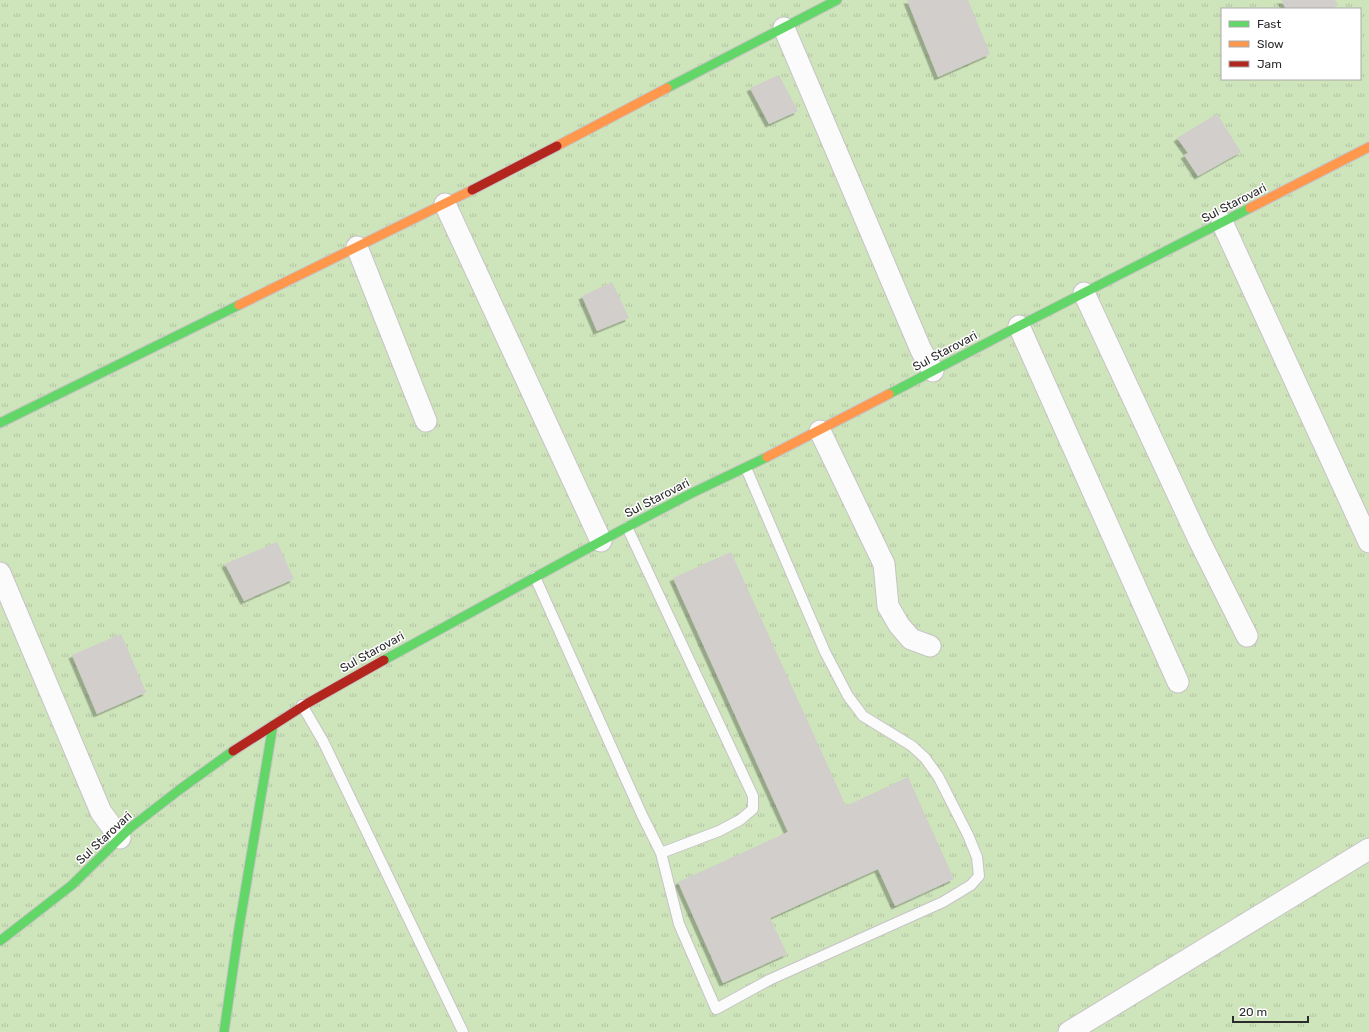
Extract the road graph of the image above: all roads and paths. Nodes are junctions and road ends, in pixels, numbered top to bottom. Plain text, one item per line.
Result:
1 (837, 0) edge
2 (784, 28) junction
3 (1368, 150) edge
4 (444, 204) junction
5 (1222, 222) junction
6 (357, 247) junction
7 (1084, 293) junction
8 (1019, 326) junction
9 (933, 371) junction
10 (426, 421) dead end
11 (0, 423) edge
12 (820, 431) junction
13 (746, 468) junction
14 (627, 527) junction
15 (602, 541) junction
16 (1369, 542) edge
17 (0, 573) edge
18 (535, 577) junction
19 (1247, 636) dead end
20 (930, 646) dead end
21 (1178, 682) dead end
22 (302, 705) junction
23 (273, 725) junction
24 (120, 838) junction
25 (1369, 849) edge
26 (661, 854) junction
27 (0, 941) edge
28 (224, 1032) edge
29 (463, 1032) edge
30 (1069, 1032) edge

1 - 2 main road
2 - 4 main road
2 - 9 street
3 - 5 main road, Sul Starovari
4 - 6 main road
4 - 15 street
5 - 7 main road, Sul Starovari
5 - 16 street
6 - 10 street
6 - 11 main road
7 - 8 main road, Sul Starovari
7 - 19 street
8 - 9 main road, Sul Starovari
8 - 21 street
9 - 12 main road, Sul Starovari
12 - 13 main road, Sul Starovari
12 - 20 street
13 - 14 main road, Sul Starovari
13 - 26 lane
14 - 15 main road, Sul Starovari
14 - 26 lane
15 - 18 main road, Sul Starovari
17 - 24 street
18 - 22 main road, Sul Starovari
18 - 26 lane
22 - 23 main road, Sul Starovari
22 - 29 lane
23 - 24 main road, Sul Starovari
23 - 28 main road
24 - 27 main road, Sul Starovari
25 - 30 street

